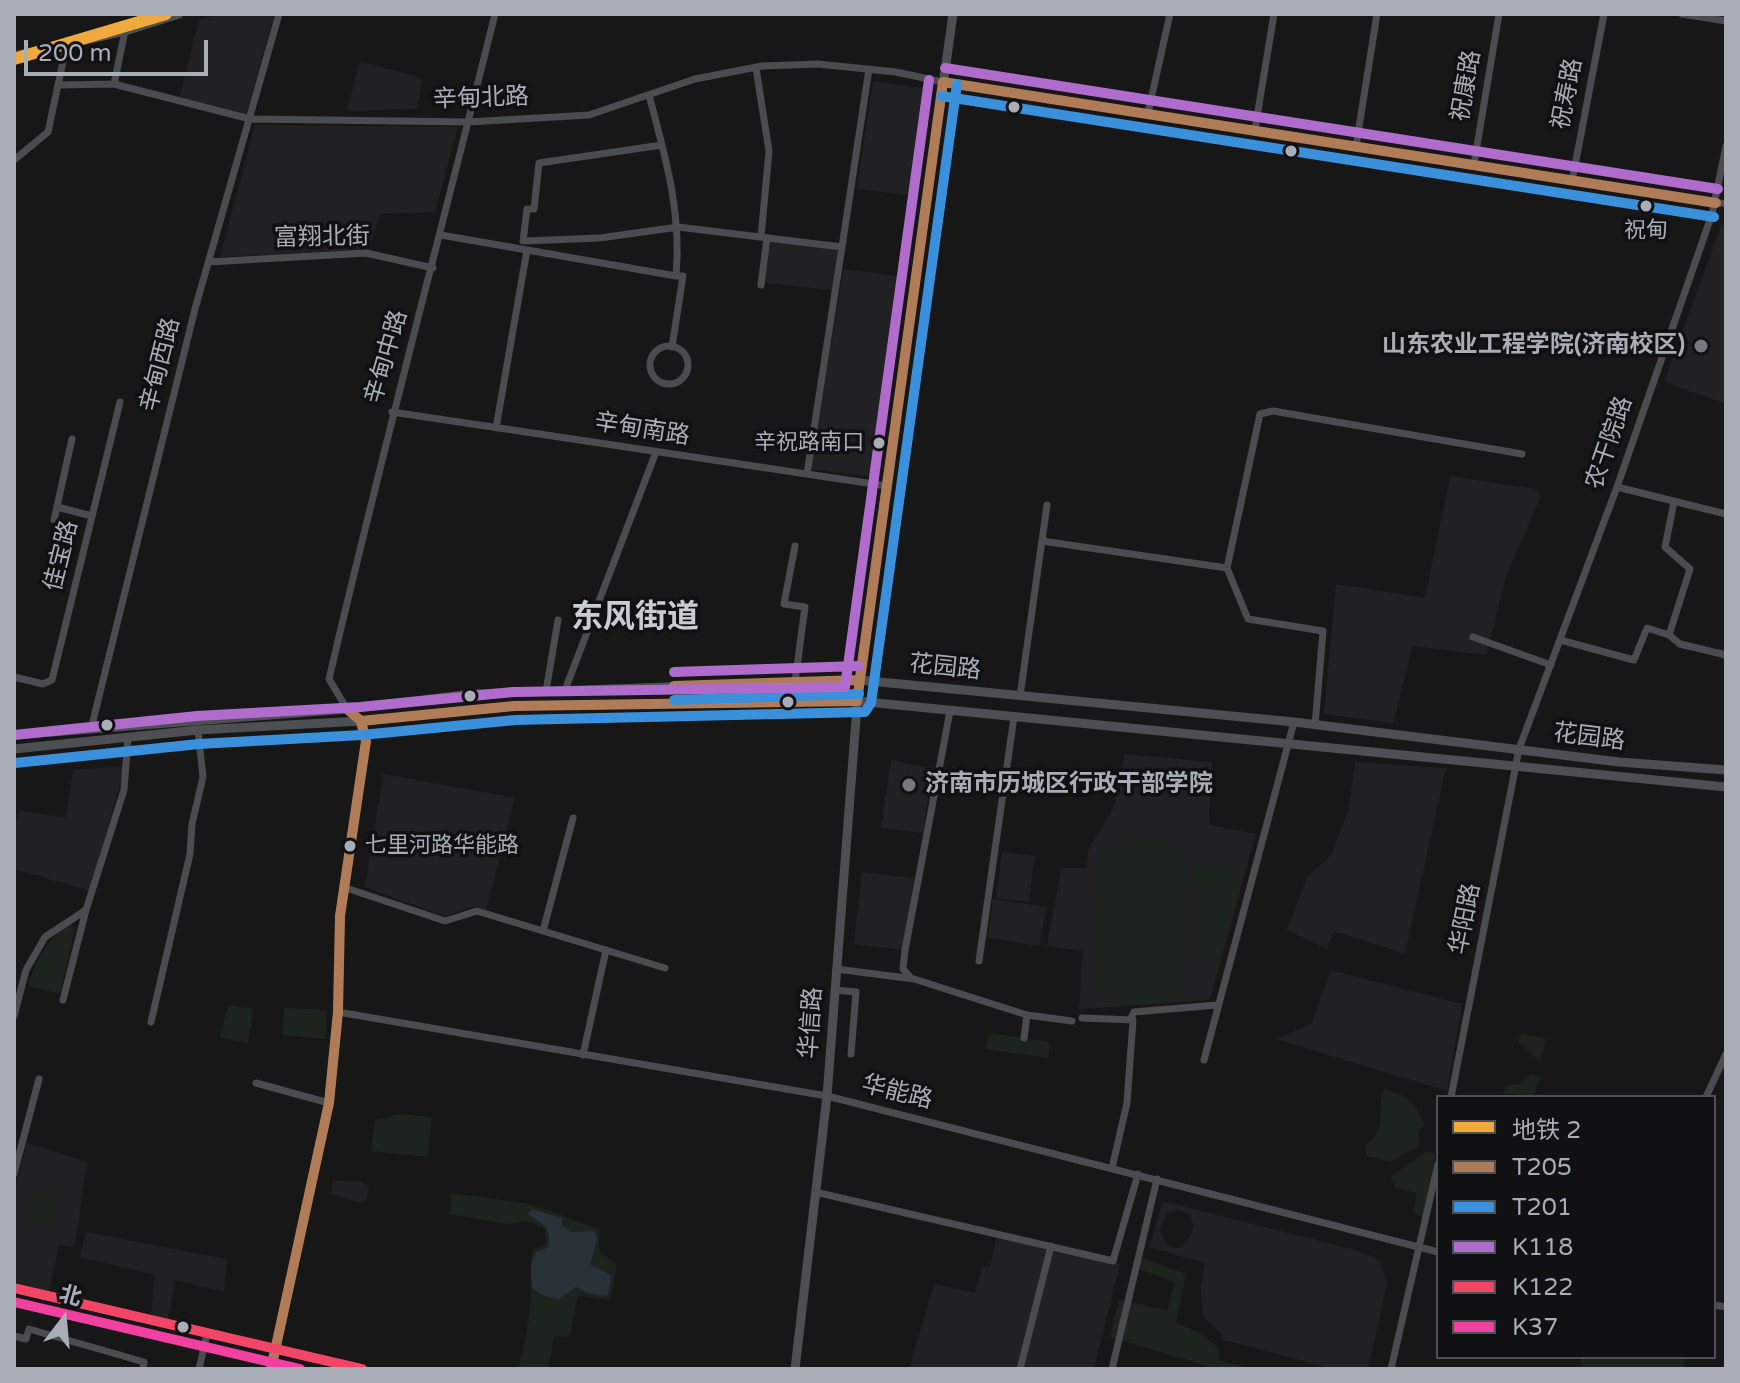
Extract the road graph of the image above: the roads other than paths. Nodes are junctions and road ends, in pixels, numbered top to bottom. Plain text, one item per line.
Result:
1 (179, 14) edge
2 (279, 14) edge
3 (495, 14) edge
4 (953, 14) edge
5 (1170, 14) edge
6 (1274, 14) edge
7 (1377, 14) edge
8 (1499, 14) edge
9 (1604, 14) edge
10 (1682, 14) edge
11 (1726, 21) edge
12 (125, 31) junction
13 (67, 43) junction
14 (14, 56) edge
15 (756, 68) junction
16 (869, 69) junction
17 (943, 82) junction
18 (114, 84) junction
19 (58, 85) junction
20 (649, 95) junction
21 (1148, 113) junction
22 (250, 119) junction
23 (468, 122) junction
24 (1255, 129) junction
25 (662, 145) junction
26 (1356, 146) junction
27 (1726, 146) edge
28 (14, 160) edge
29 (1474, 164) junction
30 (1572, 181) junction
31 (1716, 203) junction
32 (1726, 204) edge
33 (678, 227) junction
34 (441, 235) junction
35 (764, 237) junction
36 (842, 247) junction
37 (527, 250) junction
38 (209, 262) junction
39 (433, 268) junction
40 (676, 276) junction
41 (761, 285) dead end
42 (672, 347) junction
43 (120, 402) dead end
44 (392, 412) junction
45 (496, 428) junction
46 (72, 439) dead end
47 (656, 452) junction
48 (1522, 454) dead end
49 (807, 474) junction
50 (887, 486) junction
51 (1617, 487) junction
52 (1674, 502) junction
53 (1047, 505) dead end
54 (57, 507) junction
55 (1726, 514) edge
56 (92, 516) junction
57 (54, 520) dead end
58 (1042, 541) junction
59 (795, 546) dead end
60 (1227, 568) junction
61 (558, 620) dead end
62 (1669, 635) junction
63 (1473, 637) dead end
64 (1560, 640) junction
65 (1726, 655) edge
66 (1551, 665) junction
67 (14, 677) edge
68 (859, 680) junction
69 (795, 682) junction
70 (565, 690) junction
71 (546, 691) junction
72 (1020, 696) junction
73 (857, 701) junction
74 (347, 709) junction
75 (950, 711) junction
76 (1014, 717) junction
77 (361, 721) junction
78 (1294, 722) junction
79 (1315, 725) junction
80 (91, 729) junction
81 (198, 730) junction
82 (14, 735) edge
83 (128, 737) junction
84 (1287, 744) junction
85 (14, 749) edge
86 (1519, 749) junction
87 (1517, 766) junction
88 (1726, 770) edge
89 (1726, 787) edge
90 (573, 818) dead end
91 (343, 887) junction
92 (86, 910) junction
93 (543, 931) junction
94 (606, 950) junction
95 (979, 961) dead end
96 (665, 968) dead end
97 (836, 969) junction
98 (911, 978) junction
99 (835, 990) junction
100 (63, 1000) dead end
101 (1217, 1005) junction
102 (338, 1012) junction
103 (1027, 1015) junction
104 (14, 1016) edge
105 (1082, 1018) dead end
106 (1133, 1020) junction
107 (1072, 1021) dead end
108 (151, 1022) dead end
109 (1024, 1038) dead end
110 (851, 1054) dead end
111 (1726, 1054) edge
112 (583, 1055) junction
113 (1204, 1060) dead end
114 (39, 1079) dead end
115 (256, 1083) dead end
116 (1451, 1095) edge
117 (1707, 1095) edge
118 (827, 1096) junction
119 (329, 1103) junction
120 (1112, 1168) junction
121 (14, 1174) edge
122 (1138, 1174) junction
123 (1436, 1174) edge
124 (1157, 1179) junction
125 (815, 1192) junction
126 (1051, 1246) junction
127 (1421, 1249) junction
128 (1436, 1252) edge
129 (14, 1288) edge
130 (207, 1334) junction
131 (14, 1336) edge
132 (275, 1350) junction
133 (143, 1369) edge
134 (199, 1369) edge
135 (271, 1369) edge
136 (362, 1369) edge
137 (795, 1369) edge
138 (1020, 1369) edge
139 (1112, 1369) edge
140 (1391, 1369) edge

1 - 12 main road
2 - 22 street, 辛甸西路
3 - 23 street, 辛甸中路
4 - 17 main road, 华信路
5 - 21 street
6 - 24 street
7 - 26 street
8 - 29 street, 祝康路
9 - 30 street, 祝寿路
10 - 11 street
12 - 13 main road
12 - 18 street
13 - 14 main road
13 - 19 street
15 - 16 street, 辛甸北路
15 - 20 street, 辛甸北路
15 - 35 street
16 - 17 street, 辛甸北路
16 - 36 street
17 - 21 street, 辛甸北路
17 - 50 main road, 华信路
18 - 19 street, 辛甸北路
18 - 22 street, 辛甸北路
19 - 28 street
20 - 23 street, 辛甸北路
20 - 25 street
21 - 24 street, 辛甸北路
22 - 23 street, 辛甸北路
22 - 38 street, 辛甸西路
23 - 34 street, 辛甸中路
24 - 26 street, 辛甸北路
25 - 33 street
25 - 33 street
26 - 29 street, 辛甸北路
27 - 31 street, 农干院路
29 - 30 street, 辛甸北路
30 - 31 street, 辛甸北路
31 - 32 street, 辛甸北路
31 - 51 street, 农干院路
33 - 35 street
33 - 40 street
34 - 37 street
34 - 39 street, 辛甸中路
35 - 36 street
35 - 41 street
36 - 49 street
37 - 40 street
37 - 45 street
38 - 39 street, 富翔北街
38 - 80 street, 辛甸西路
39 - 44 street, 辛甸中路
40 - 42 street
42 - 42 street
43 - 56 street, 佳宝路
44 - 45 street, 辛甸南路
44 - 74 street, 辛甸中路
45 - 47 street, 辛甸南路
46 - 54 street
47 - 49 street, 辛甸南路
47 - 70 street
48 - 60 street
49 - 50 street, 辛甸南路
50 - 68 main road, 华信路
51 - 52 street
51 - 64 street, 农干院路
52 - 55 street
52 - 62 street
53 - 58 street
54 - 56 street
54 - 57 street
56 - 67 street, 佳宝路
58 - 60 street
58 - 72 street
59 - 69 street
60 - 79 street
61 - 71 street
62 - 64 street
62 - 65 street
63 - 66 street
64 - 66 street, 农干院路
66 - 86 street, 农干院路
68 - 69 main road, 花园路
68 - 72 main road, 花园路
68 - 73 main road, 华信路
69 - 70 main road, 花园路
70 - 71 main road, 花园路
71 - 74 main road, 花园路
72 - 78 main road, 花园路
73 - 75 main road, 花园路
73 - 77 main road, 花园路
73 - 97 main road, 华信路
74 - 77 main road
74 - 80 main road, 花园路
75 - 76 main road, 花园路
75 - 98 street
76 - 84 main road, 花园路
76 - 95 street
77 - 81 main road, 花园路
77 - 91 main road
78 - 79 main road, 花园路
78 - 84 street
79 - 86 main road, 花园路
80 - 82 main road, 花园路
81 - 83 main road, 花园路
81 - 108 street
83 - 85 main road, 花园路
83 - 92 street
84 - 87 main road, 花园路
84 - 101 street
86 - 87 street, 华阳路
86 - 88 main road, 花园路
87 - 89 main road, 花园路
87 - 116 street, 华阳路
90 - 93 street
91 - 93 street
91 - 102 main road
92 - 100 street
92 - 104 street
93 - 94 street
94 - 96 street
94 - 112 street
97 - 98 street
97 - 99 main road, 华信路
98 - 103 street
99 - 110 street
99 - 118 main road, 华信路
101 - 106 street
101 - 113 street
102 - 112 street, 华能路
102 - 119 main road
103 - 107 street
103 - 109 street
105 - 106 street
106 - 120 street
111 - 117 street
112 - 118 street, 华能路
114 - 121 street
115 - 119 street
118 - 120 street, 华能路
118 - 125 main road, 华信路
119 - 132 main road
120 - 122 street, 华能路
122 - 124 street, 华能路
122 - 126 street
123 - 127 street
124 - 127 street, 华能路
124 - 139 street
125 - 126 street
125 - 137 main road, 华信路
126 - 138 street
127 - 128 street, 华能路
127 - 140 street
129 - 130 main road
130 - 132 main road
130 - 134 street
131 - 133 street
132 - 135 main road
132 - 136 main road

